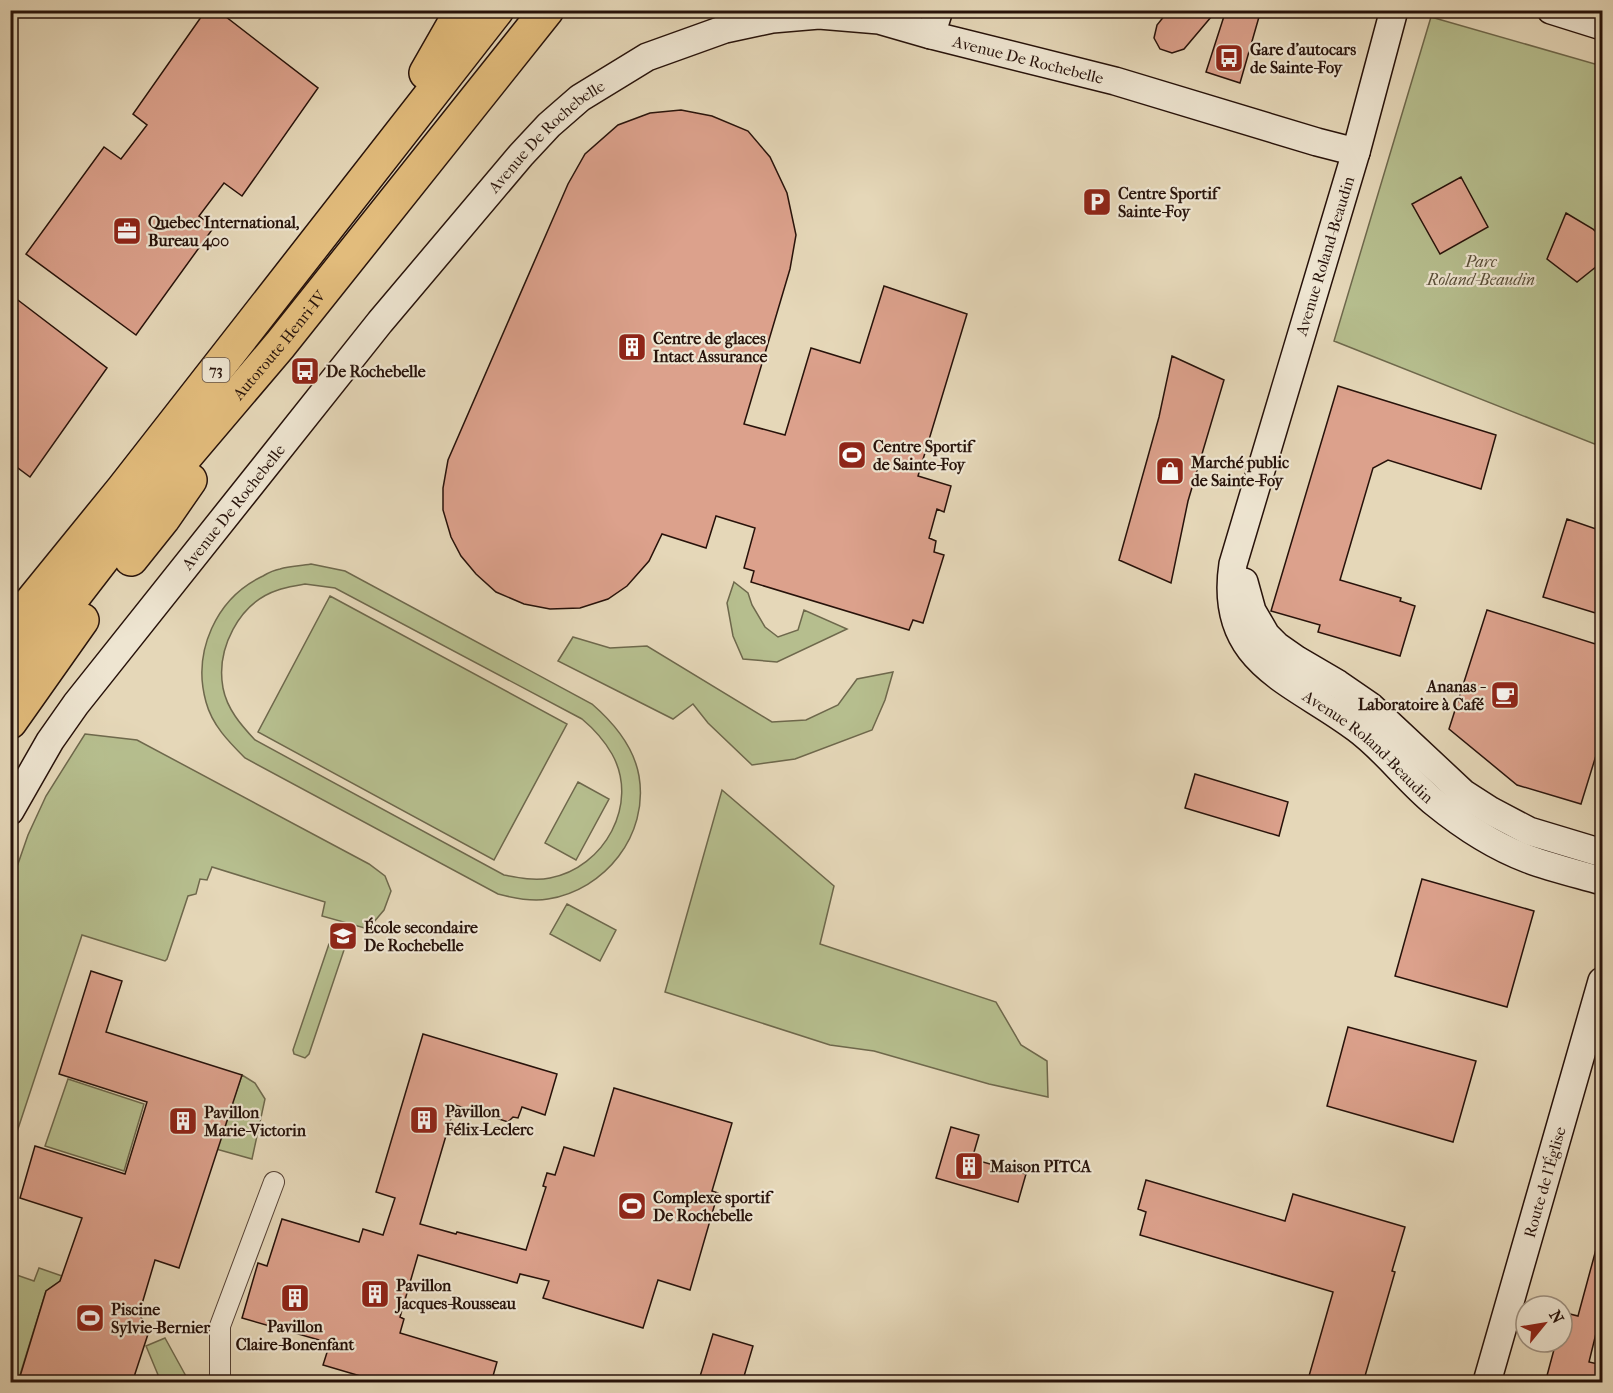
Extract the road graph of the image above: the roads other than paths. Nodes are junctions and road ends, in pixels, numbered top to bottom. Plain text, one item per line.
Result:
1 (462, 10) edge
2 (496, 10) edge
3 (547, 10) edge
4 (1394, 10) edge
5 (1551, 10) edge
6 (935, 23) edge
7 (1602, 26) edge
8 (1356, 152) junction
9 (358, 188) junction
10 (280, 345) junction
11 (1242, 535) junction
12 (10, 628) edge
13 (10, 679) edge
14 (10, 722) edge
15 (10, 811) edge
16 (1602, 853) edge
17 (1602, 880) edge
18 (1602, 981) edge
19 (274, 1182) dead end
20 (220, 1383) edge
21 (1487, 1383) edge

1 - 9 highway
2 - 9 highway, Autoroute Henri-IV / 73
3 - 10 highway, Autoroute Henri-IV / 73
4 - 8 street, Avenue Roland-Beaudin
5 - 7 street
6 - 8 street, Avenue De Rochebelle
6 - 15 street, Avenue De Rochebelle
8 - 11 street, Avenue Roland-Beaudin
9 - 12 highway, Autoroute Henri-IV / 73
10 - 13 highway, Autoroute Henri-IV / 73
10 - 14 highway
11 - 16 street, Avenue Roland-Beaudin
11 - 17 street, Avenue Roland-Beaudin
18 - 21 street, Route de l'Église
19 - 20 street

